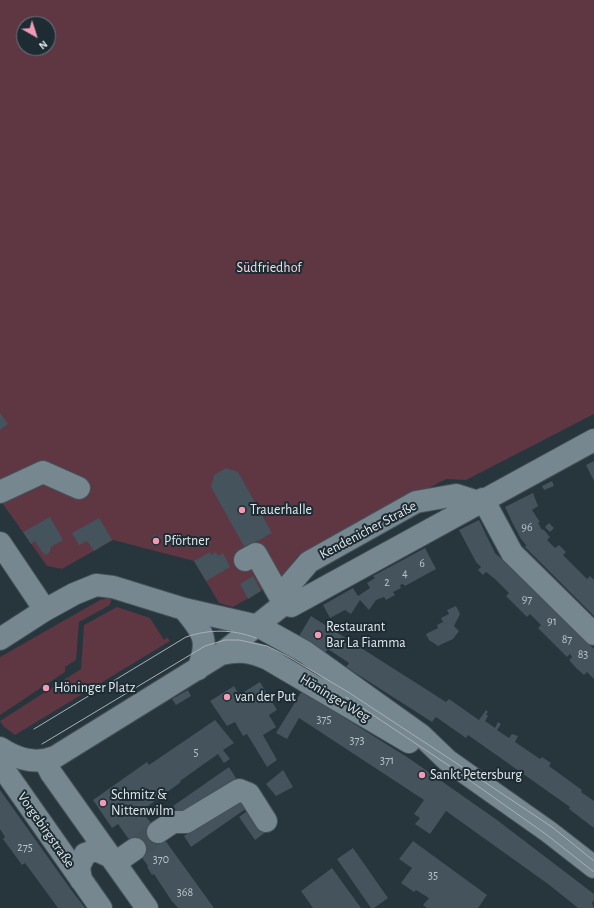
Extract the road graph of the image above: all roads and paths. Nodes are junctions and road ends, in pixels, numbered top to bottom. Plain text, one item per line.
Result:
1 (594, 440) edge
2 (80, 488) dead end
3 (0, 492) edge
4 (481, 501) junction
5 (0, 543) edge
6 (245, 560) dead end
7 (284, 604) junction
8 (184, 609) junction
9 (45, 610) junction
10 (258, 626) junction
11 (594, 634) edge
12 (0, 639) edge
13 (221, 654) junction
14 (198, 669) junction
15 (0, 748) edge
16 (0, 759) edge
17 (447, 760) junction
18 (45, 761) junction
19 (266, 821) dead end
20 (158, 832) tunnel mouth
21 (135, 849) tunnel mouth
22 (112, 860) junction
23 (594, 867) edge
24 (81, 880) junction
25 (101, 908) edge
26 (147, 908) edge

1 - 4 street, Kendenicher Straße
2 - 3 street
4 - 7 street, Kendenicher Straße
4 - 7 street, Kendenicher Straße
4 - 11 street
5 - 9 street
6 - 7 street
7 - 10 street, Kendenicher Straße
8 - 9 street
8 - 10 street
8 - 14 street
9 - 12 street
10 - 13 street
10 - 17 street, Höninger Weg
13 - 14 street
13 - 17 street, Höninger Weg
14 - 18 street
15 - 18 street
16 - 24 street, Vorgebirgstraße
17 - 23 street, Höninger Weg
18 - 22 street
19 - 20 street
21 - 22 street
22 - 24 street, Vorgebirgstraße
22 - 26 street
24 - 25 street, Vorgebirgstraße

